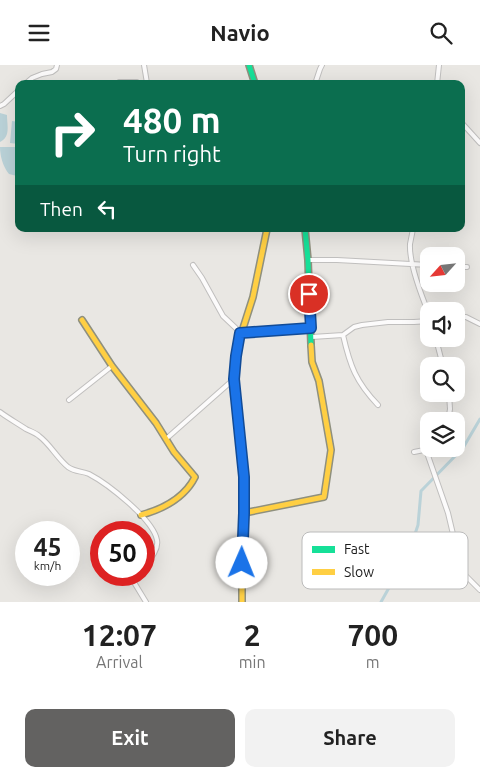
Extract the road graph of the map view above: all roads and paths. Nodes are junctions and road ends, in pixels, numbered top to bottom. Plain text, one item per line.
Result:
1 (57, 65) edge
2 (144, 65) edge
3 (249, 65) edge
4 (322, 65) edge
5 (438, 65) edge
6 (30, 80) edge
7 (147, 80) edge
8 (254, 80) edge
9 (316, 80) edge
10 (437, 80) edge
11 (15, 94) edge
12 (0, 106) edge
13 (465, 126) edge
14 (480, 143) edge
15 (266, 232) edge
16 (305, 232) edge
17 (412, 232) edge
18 (308, 260) junction
19 (413, 264) junction
20 (420, 264) edge
21 (193, 265) dead end
22 (424, 302) edge
23 (465, 317) edge
24 (82, 320) dead end
25 (420, 322) edge
26 (480, 324) edge
27 (311, 328) junction
28 (240, 333) junction
29 (343, 335) junction
30 (312, 337) junction
31 (112, 366) junction
32 (234, 379) junction
33 (69, 400) dead end
34 (378, 405) dead end
35 (0, 412) edge
36 (166, 439) junction
37 (420, 451) edge
38 (414, 452) dead end
39 (428, 457) edge
40 (244, 513) junction
41 (141, 515) junction
42 (146, 521) edge
43 (452, 532) edge
44 (155, 535) edge
45 (155, 551) edge
46 (468, 577) edge
47 (136, 586) edge
48 (480, 591) edge
49 (146, 602) edge
50 (242, 602) edge

1 - 6 street
2 - 7 street
3 - 8 street
4 - 9 street
5 - 10 street
11 - 12 street
13 - 14 street
15 - 28 street
16 - 18 street
17 - 19 street
18 - 19 street
18 - 27 street
19 - 20 street
19 - 22 street
21 - 28 street
23 - 26 street
24 - 31 street
25 - 29 street
27 - 28 street
27 - 30 street
28 - 32 street
29 - 30 street
29 - 34 street
30 - 40 street
31 - 33 street
31 - 36 street
32 - 36 street
32 - 40 street
35 - 41 street
36 - 41 street
37 - 38 street
39 - 43 street
40 - 50 street
41 - 42 street
44 - 45 street
46 - 48 street
47 - 49 street

